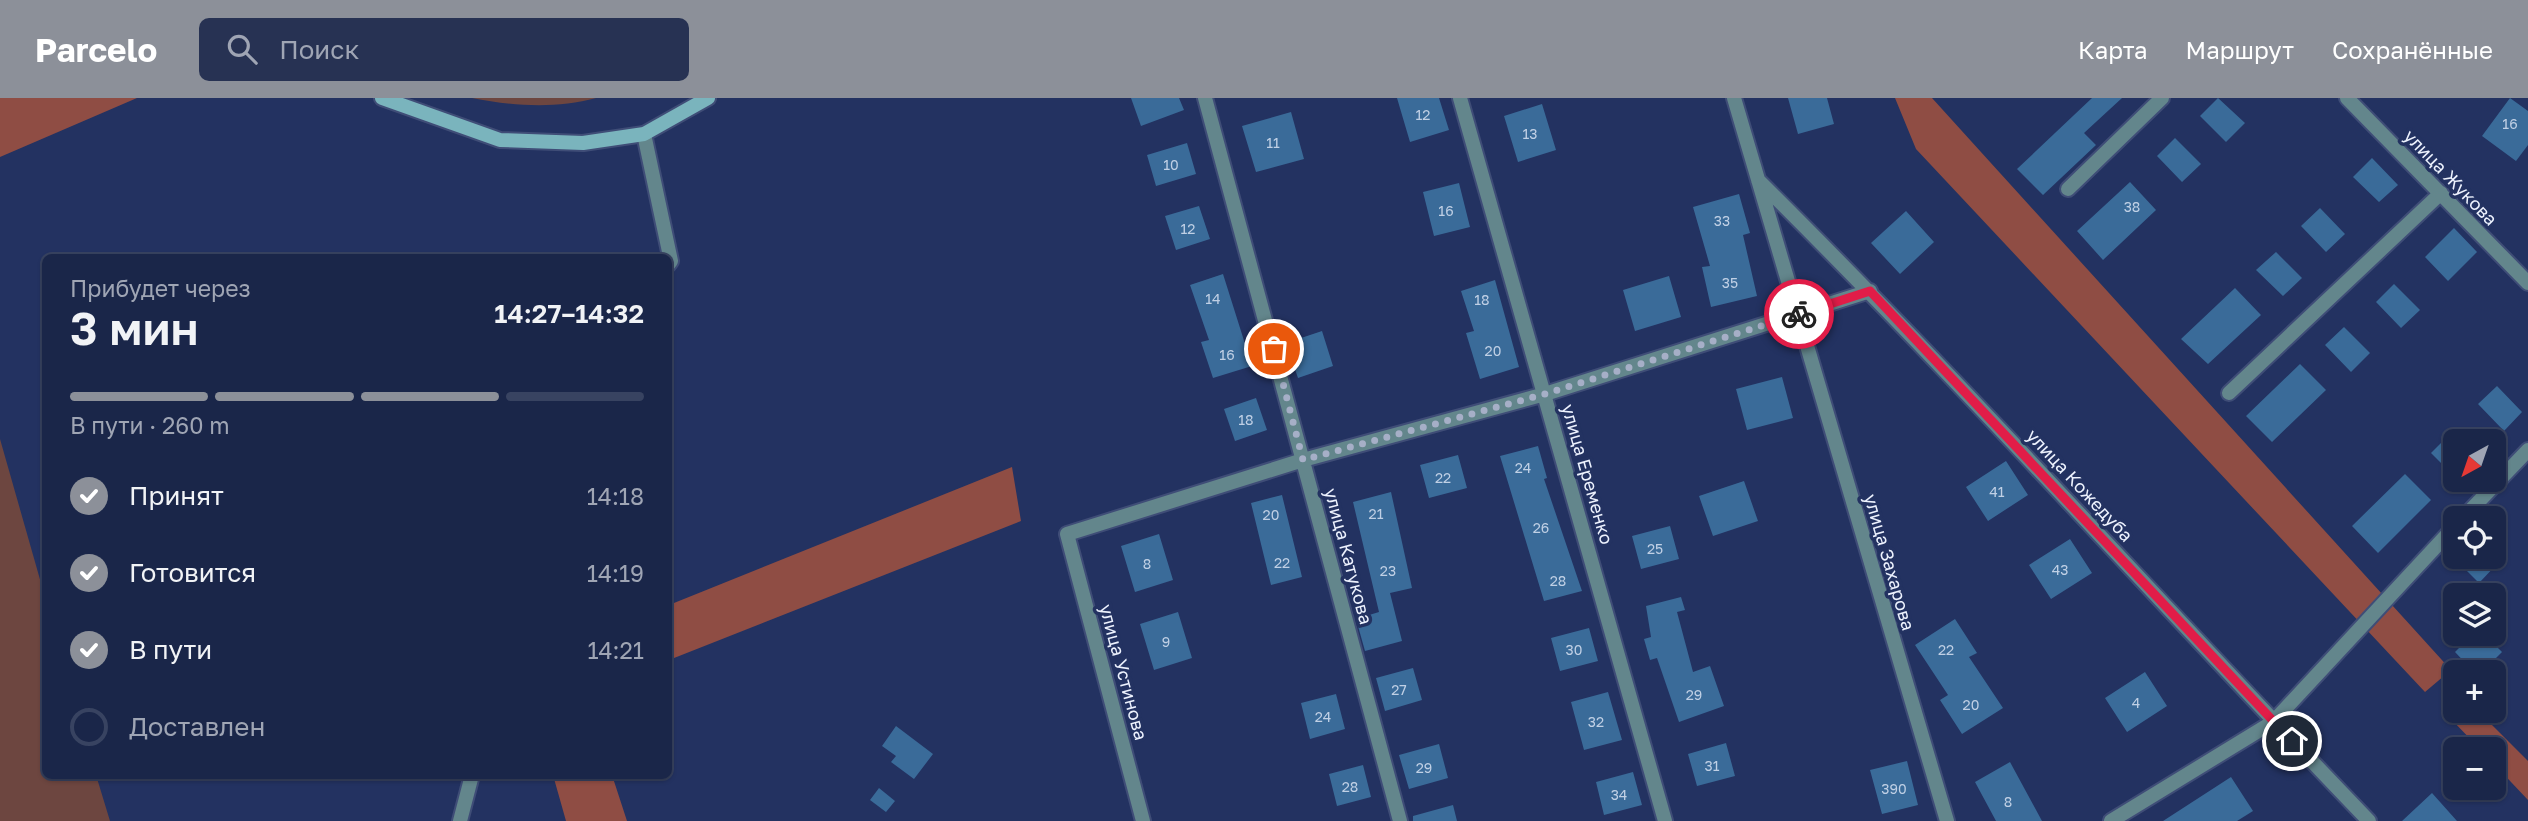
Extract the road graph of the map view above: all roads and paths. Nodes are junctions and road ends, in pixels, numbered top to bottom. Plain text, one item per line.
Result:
1 (382, 98) edge
2 (708, 98) edge
3 (1205, 98) edge
4 (1460, 98) edge
5 (1734, 98) edge
6 (2162, 98) edge
7 (2347, 98) edge
8 (644, 134) junction
9 (1758, 180) junction
10 (2068, 189) dead end
11 (2441, 193) junction
12 (670, 254) edge
13 (2528, 282) edge
14 (1870, 291) junction
15 (1797, 314) junction
16 (2229, 393) dead end
17 (1545, 394) junction
18 (2528, 450) edge
19 (1303, 460) junction
20 (2474, 506) edge
21 (2443, 539) edge
22 (2273, 722) junction
23 (471, 779) edge
24 (460, 821) edge
25 (1143, 821) edge
26 (1400, 821) edge
27 (1665, 821) edge
28 (1947, 821) edge
29 (2110, 821) edge
30 (2369, 821) edge

1 - 8 main road
2 - 8 main road
3 - 19 street, улица Катукова
4 - 17 street, улица Еременко
5 - 9 street, улица Кожедуба
6 - 10 street
7 - 11 street, улица Жукова
8 - 12 street
9 - 14 street, улица Кожедуба
9 - 15 street, улица Кожедуба
11 - 13 street, улица Жукова
11 - 16 street
14 - 15 street
14 - 22 street, улица Кожедуба
15 - 17 street
15 - 28 street, улица Захарова
17 - 19 street
17 - 27 street, улица Еременко
18 - 20 street
19 - 25 street, улица Устинова
19 - 26 street, улица Катукова
21 - 22 street
22 - 29 street
22 - 30 street, улица Кожедуба
23 - 24 street

